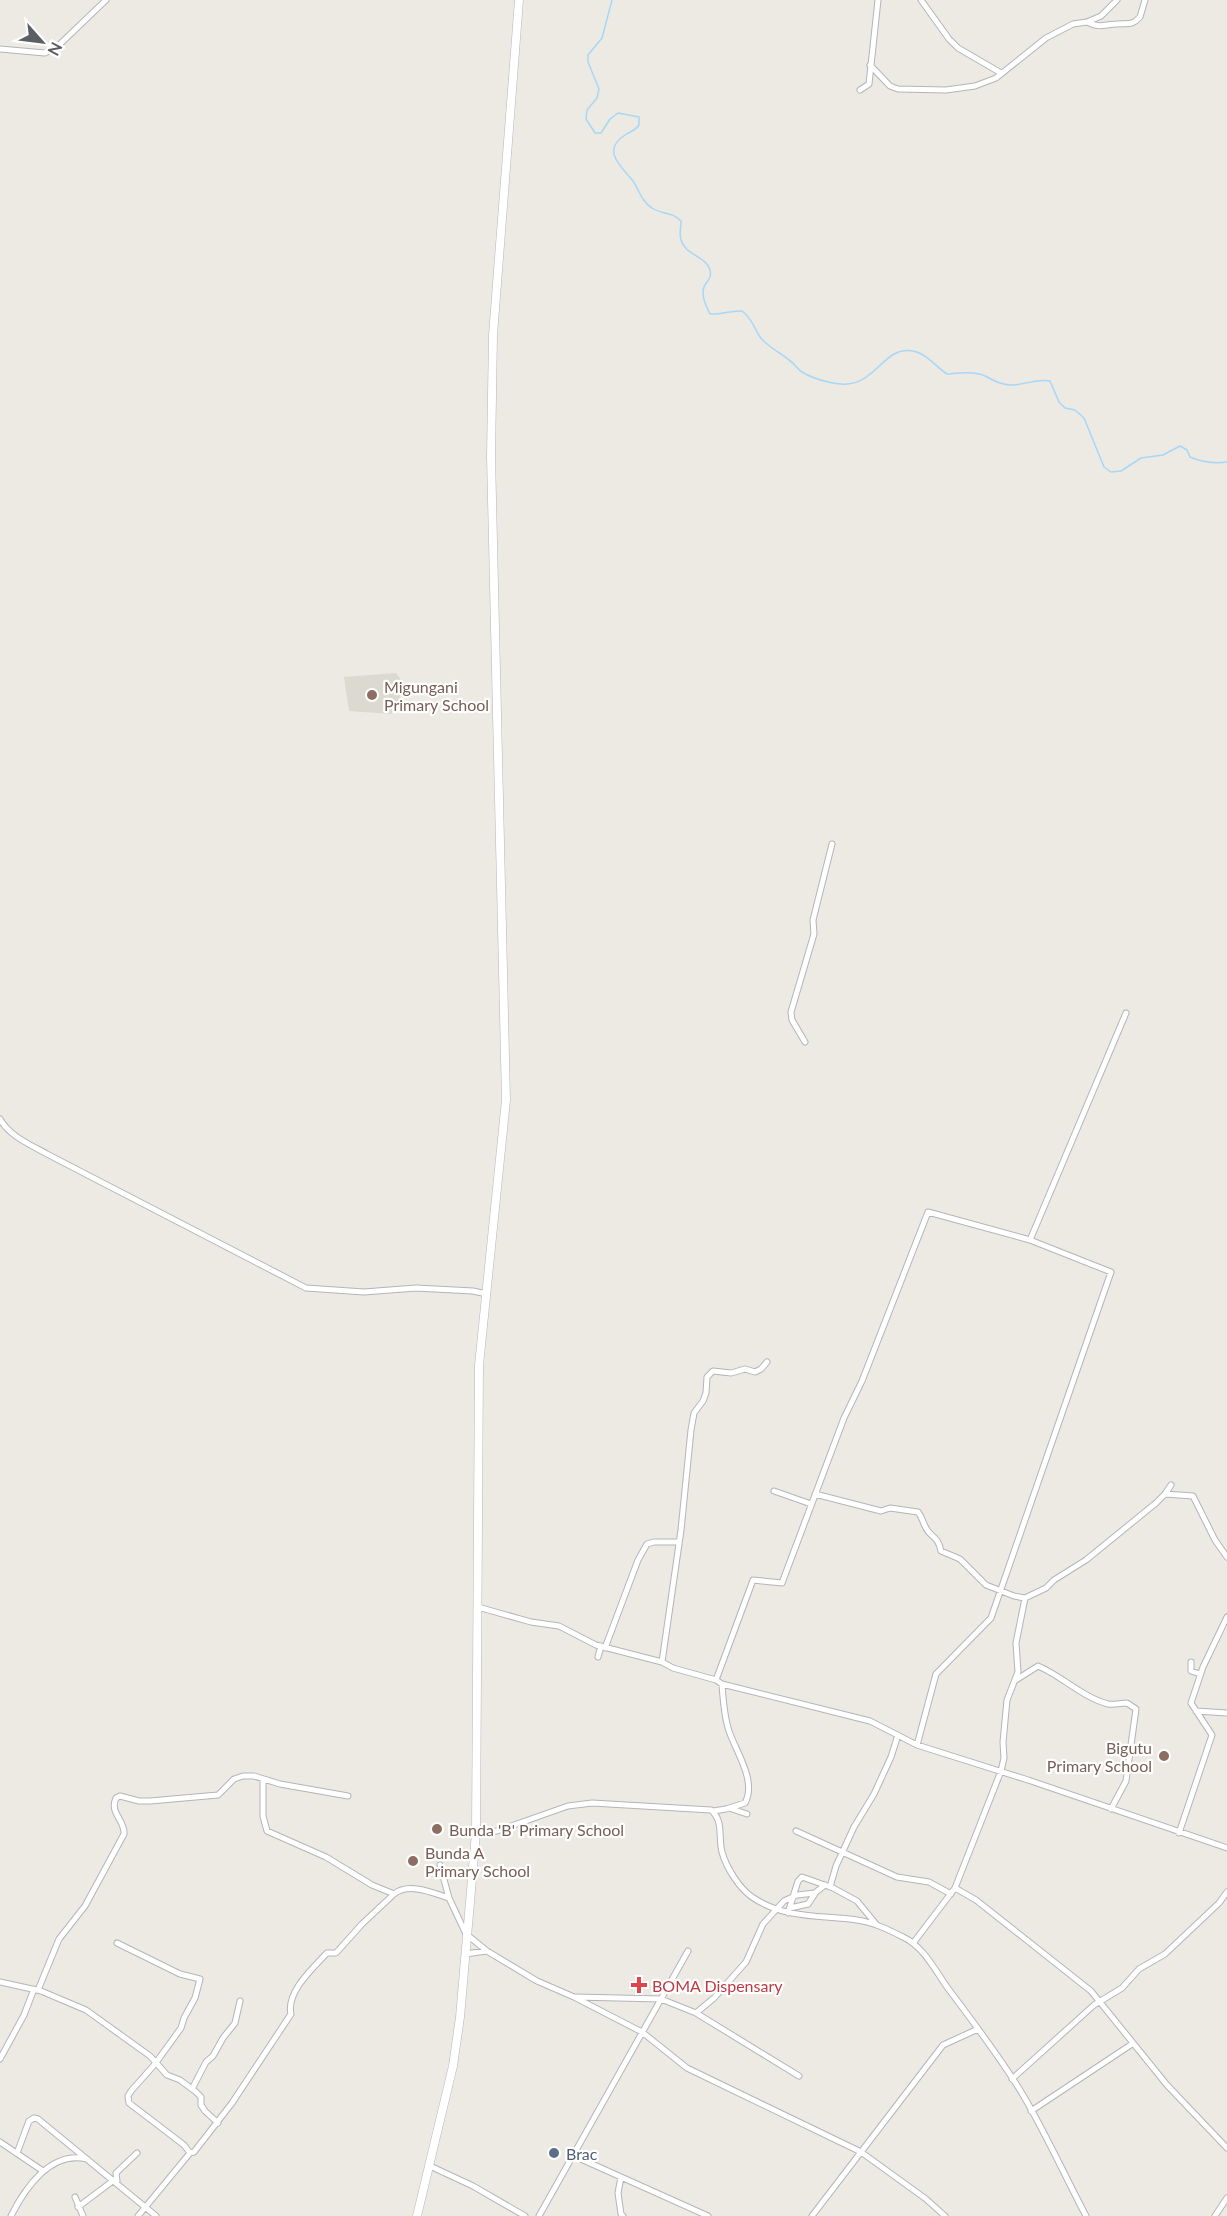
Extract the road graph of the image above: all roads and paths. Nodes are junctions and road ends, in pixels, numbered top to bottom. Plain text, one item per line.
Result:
1 (106, 0) edge
2 (519, 0) edge
3 (878, 0) edge
4 (921, 0) edge
5 (1117, 0) edge
6 (1145, 0) edge
7 (1087, 22) junction
8 (0, 49) edge
9 (870, 65) junction
10 (1001, 73) junction
11 (860, 90) dead end
12 (832, 844) dead end
13 (1126, 1013) dead end
14 (805, 1042) dead end
15 (0, 1119) edge
16 (1030, 1240) junction
17 (488, 1294) junction
18 (767, 1362) dead end
19 (1171, 1485) dead end
20 (774, 1491) dead end
21 (815, 1494) junction
22 (1165, 1494) junction
23 (811, 1504) junction
24 (679, 1542) junction
25 (1227, 1557) edge
26 (1000, 1591) junction
27 (1025, 1598) junction
28 (478, 1607) junction
29 (1227, 1617) edge
30 (603, 1647) junction
31 (598, 1657) dead end
32 (662, 1662) junction
33 (1191, 1662) dead end
34 (1200, 1674) junction
35 (716, 1680) junction
36 (1016, 1680) junction
37 (722, 1684) junction
38 (1196, 1710) junction
39 (1227, 1713) edge
40 (898, 1735) junction
41 (917, 1745) junction
42 (1001, 1771) junction
43 (263, 1779) junction
44 (348, 1796) dead end
45 (730, 1808) junction
46 (1111, 1809) junction
47 (713, 1811) junction
48 (747, 1814) dead end
49 (796, 1831) dead end
50 (476, 1833) junction
51 (1179, 1833) junction
52 (1227, 1848) edge
53 (842, 1852) junction
54 (440, 1865) dead end
55 (828, 1886) junction
56 (955, 1888) junction
57 (1227, 1892) edge
58 (815, 1893) junction
59 (394, 1894) junction
60 (951, 1894) junction
61 (794, 1897) junction
62 (449, 1898) junction
63 (778, 1909) junction
64 (789, 1910) junction
65 (877, 1925) junction
66 (466, 1934) junction
67 (117, 1942) dead end
68 (914, 1942) junction
69 (487, 1950) junction
70 (688, 1952) dead end
71 (465, 1954) junction
72 (0, 1982) edge
73 (36, 1990) junction
74 (574, 1997) junction
75 (661, 1999) junction
76 (240, 2001) dead end
77 (1100, 2001) junction
78 (696, 2013) junction
79 (978, 2029) junction
80 (642, 2032) junction
81 (1132, 2044) junction
82 (0, 2060) edge
83 (155, 2064) junction
84 (799, 2076) dead end
85 (1012, 2079) junction
86 (192, 2089) junction
87 (1032, 2111) junction
88 (218, 2123) junction
89 (0, 2142) edge
90 (1227, 2148) edge
91 (861, 2152) junction
92 (17, 2153) junction
93 (137, 2153) dead end
94 (190, 2153) junction
95 (572, 2155) junction
96 (89, 2160) junction
97 (430, 2166) junction
98 (44, 2171) junction
99 (621, 2177) junction
100 (116, 2181) junction
101 (75, 2197) dead end
102 (1227, 2198) edge
103 (78, 2207) junction
104 (146, 2207) junction
105 (11, 2216) edge
106 (83, 2216) edge
107 (138, 2216) edge
108 (156, 2216) edge
109 (417, 2216) edge
110 (525, 2216) edge
111 (539, 2216) edge
112 (623, 2216) edge
113 (708, 2216) edge
114 (812, 2216) edge
115 (945, 2216) edge
116 (1086, 2216) edge
117 (1215, 2216) edge

1 - 8 street
2 - 17 main road
3 - 9 street
4 - 10 street
5 - 7 street
6 - 7 street
7 - 10 street
9 - 10 street
9 - 11 street
12 - 14 street
13 - 16 street
15 - 17 street
16 - 21 street
16 - 26 street
17 - 28 main road
18 - 24 street
19 - 22 street
20 - 23 street
21 - 23 street
21 - 26 street
22 - 25 street
22 - 27 street
23 - 35 street
24 - 30 street
24 - 32 street
26 - 27 street
26 - 41 street
27 - 36 street
28 - 30 street
28 - 50 main road
29 - 34 street
30 - 31 street
30 - 32 street
32 - 35 street
33 - 34 street
34 - 38 street
35 - 37 street
36 - 42 street
36 - 46 street
37 - 40 street
37 - 45 street
38 - 39 street
38 - 51 street
40 - 41 street
40 - 53 street
41 - 42 street
42 - 46 street
42 - 56 street
43 - 44 street
43 - 59 street
43 - 73 street
45 - 47 street
45 - 48 street
46 - 51 street
47 - 50 street
47 - 63 street
49 - 53 street
50 - 66 main road
51 - 52 street
53 - 55 street
53 - 60 street
54 - 62 street
55 - 58 street
55 - 61 street
55 - 65 street
56 - 60 street
56 - 77 street
57 - 77 street
58 - 61 street
58 - 64 street
59 - 62 street
59 - 88 street
60 - 68 street
61 - 63 street
61 - 64 street
62 - 66 street
63 - 64 street
63 - 78 street
64 - 65 street
65 - 68 street
66 - 69 street
66 - 71 main road
67 - 83 street
68 - 79 street
69 - 71 street
69 - 74 street
70 - 75 street
71 - 97 main road
72 - 73 street
73 - 82 street
73 - 83 street
74 - 75 street
74 - 80 street
75 - 78 street
75 - 80 street
76 - 86 street
77 - 81 street
77 - 85 street
78 - 84 street
79 - 85 street
79 - 91 street
80 - 91 street
80 - 95 street
81 - 87 street
81 - 90 street
83 - 86 street
83 - 94 street
85 - 87 street
86 - 88 street
87 - 116 street
88 - 94 street
89 - 92 street
91 - 114 street
91 - 115 street
92 - 96 street
92 - 98 street
93 - 100 street
94 - 104 street
95 - 99 street
95 - 111 street
96 - 98 street
96 - 100 street
97 - 109 main road
97 - 110 street
98 - 105 street
99 - 112 street
99 - 113 street
100 - 103 street
100 - 104 street
101 - 103 street
102 - 117 street
103 - 106 street
104 - 107 street
104 - 108 street

